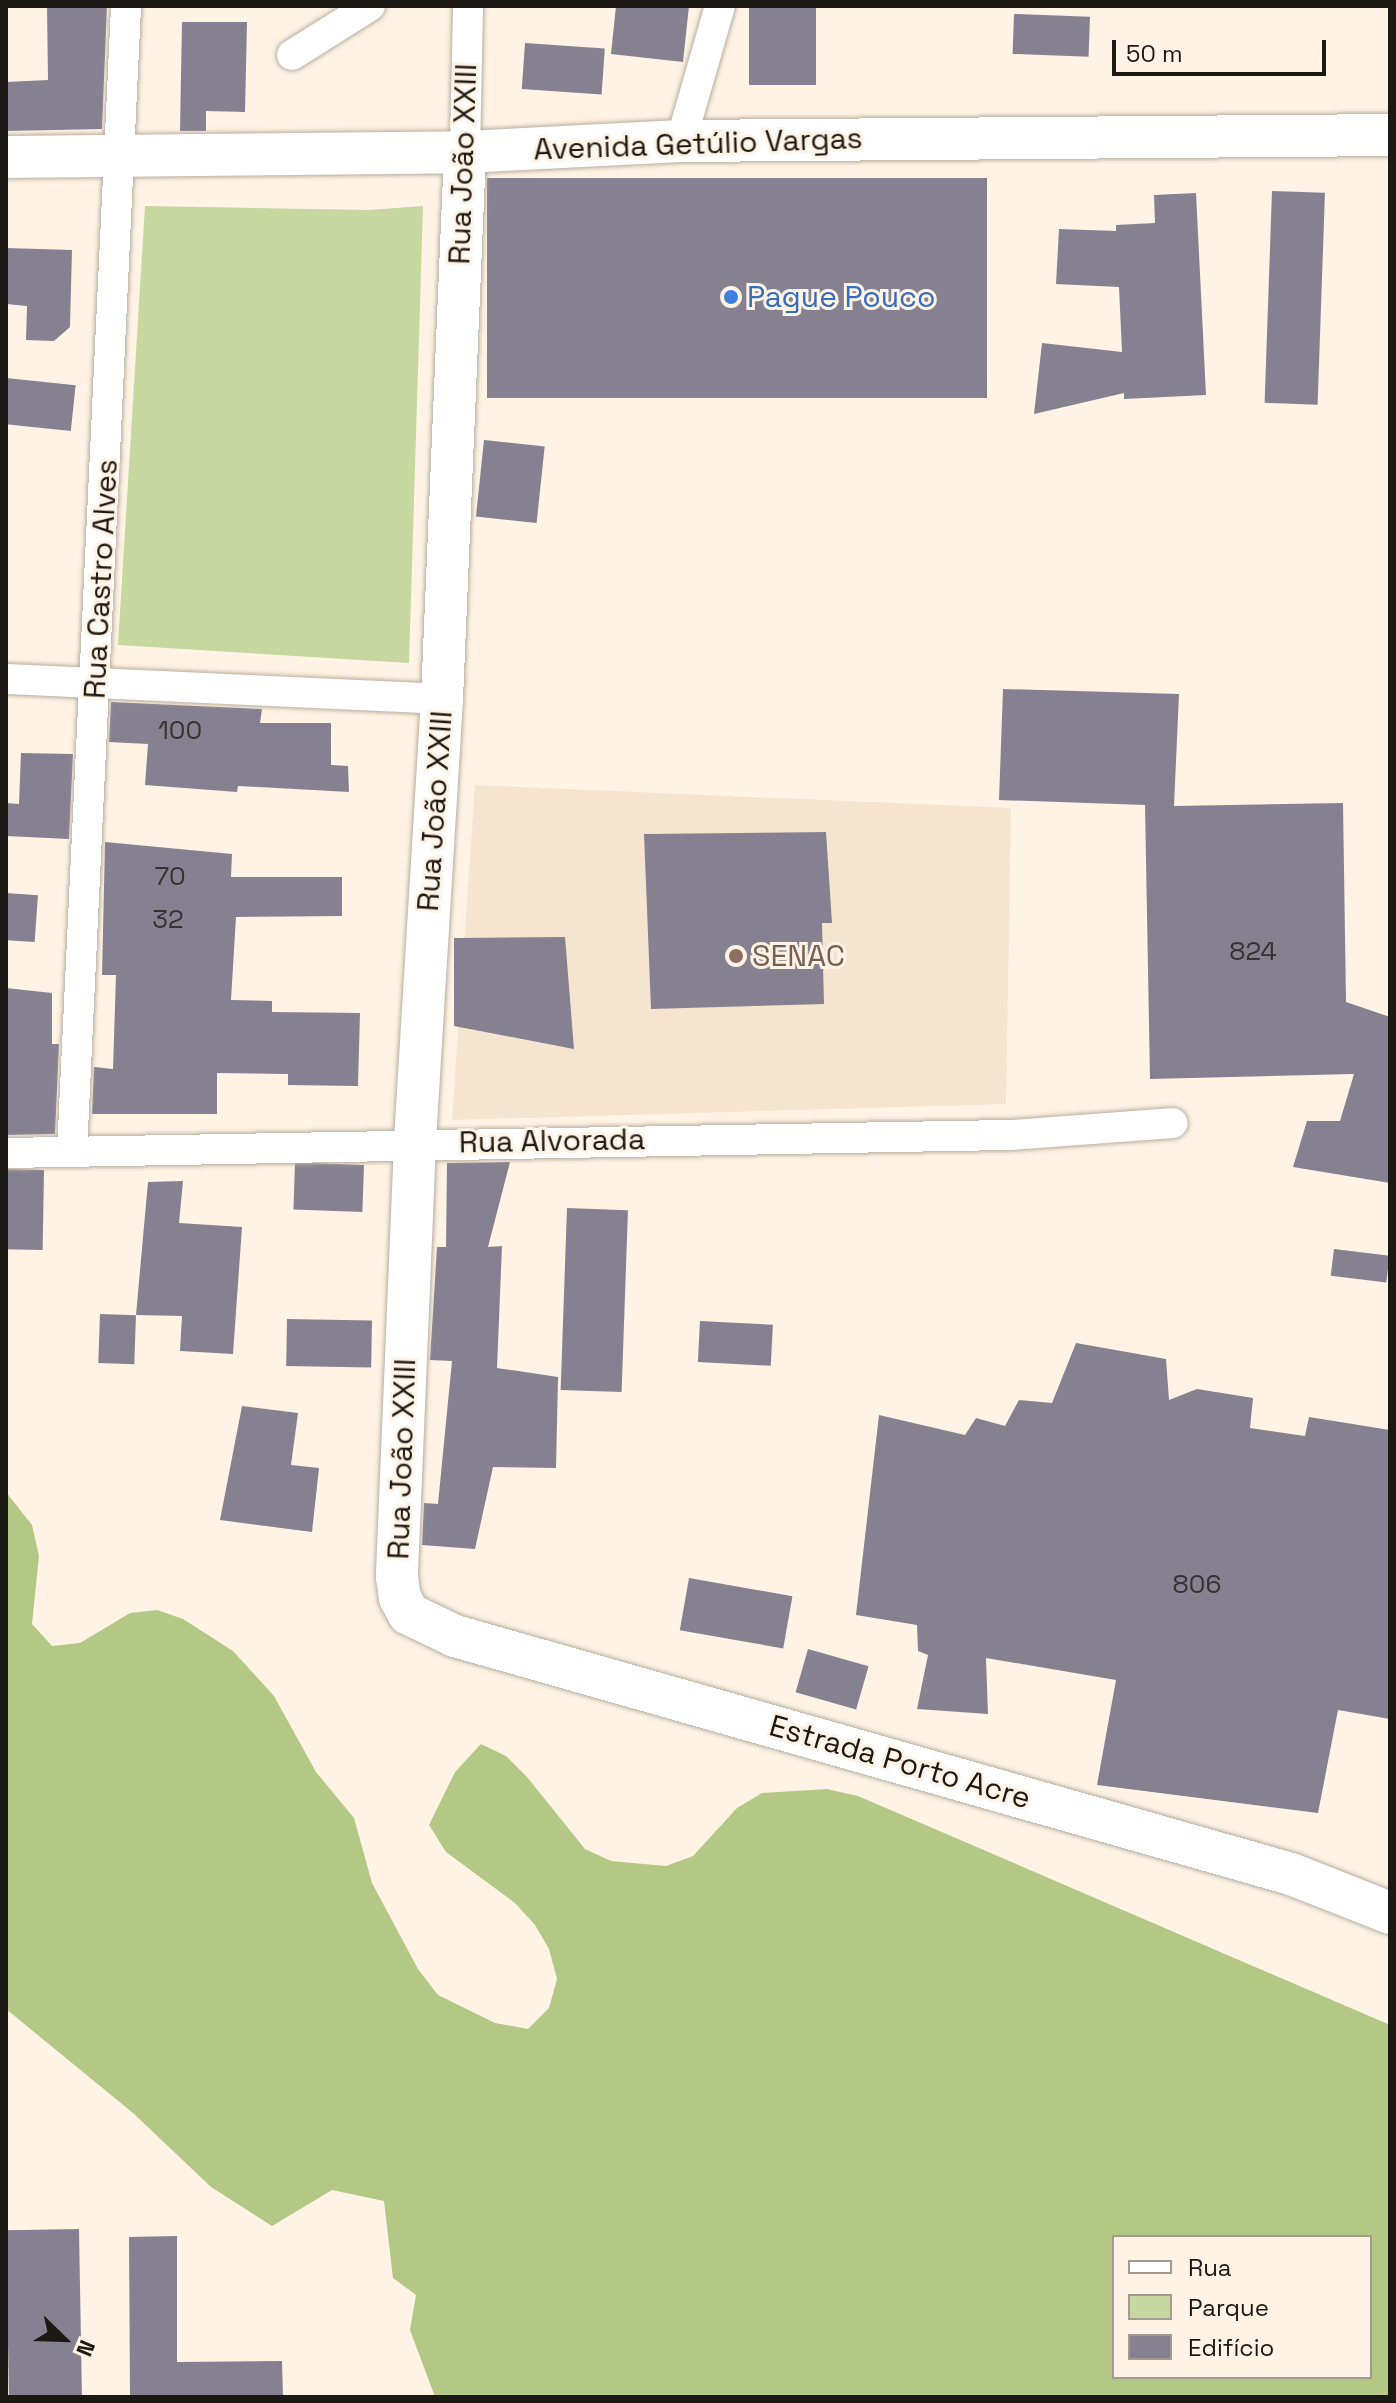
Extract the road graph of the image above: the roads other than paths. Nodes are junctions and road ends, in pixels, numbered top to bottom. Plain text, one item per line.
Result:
1 (126, 6) edge
2 (370, 6) edge
3 (468, 6) edge
4 (720, 6) edge
5 (292, 55) dead end
6 (1390, 135) edge
7 (681, 141) junction
8 (465, 152) junction
9 (6, 157) edge
10 (122, 158) junction
11 (6, 679) edge
12 (95, 686) junction
13 (442, 699) junction
14 (1173, 1123) dead end
15 (415, 1143) junction
16 (72, 1152) junction
17 (6, 1153) edge
18 (409, 1614) joint
19 (1390, 1913) edge

1 - 10 street, Rua Castro Alves
2 - 5 street
3 - 8 street, Rua João XXIII
4 - 7 street
6 - 7 street, Avenida Getúlio Vargas
7 - 8 street, Avenida Getúlio Vargas
8 - 10 street, Avenida Getúlio Vargas
8 - 13 street, Rua João XXIII
9 - 10 street, Avenida Getúlio Vargas
10 - 12 street, Rua Castro Alves
11 - 12 street
12 - 13 street
12 - 16 street, Rua Castro Alves
13 - 15 street, Rua João XXIII
14 - 15 street, Rua Alvorada
15 - 16 street, Rua Alvorada
15 - 18 street, Rua João XXIII
16 - 17 street, Rua Alvorada
18 - 19 street, Estrada Porto Acre

